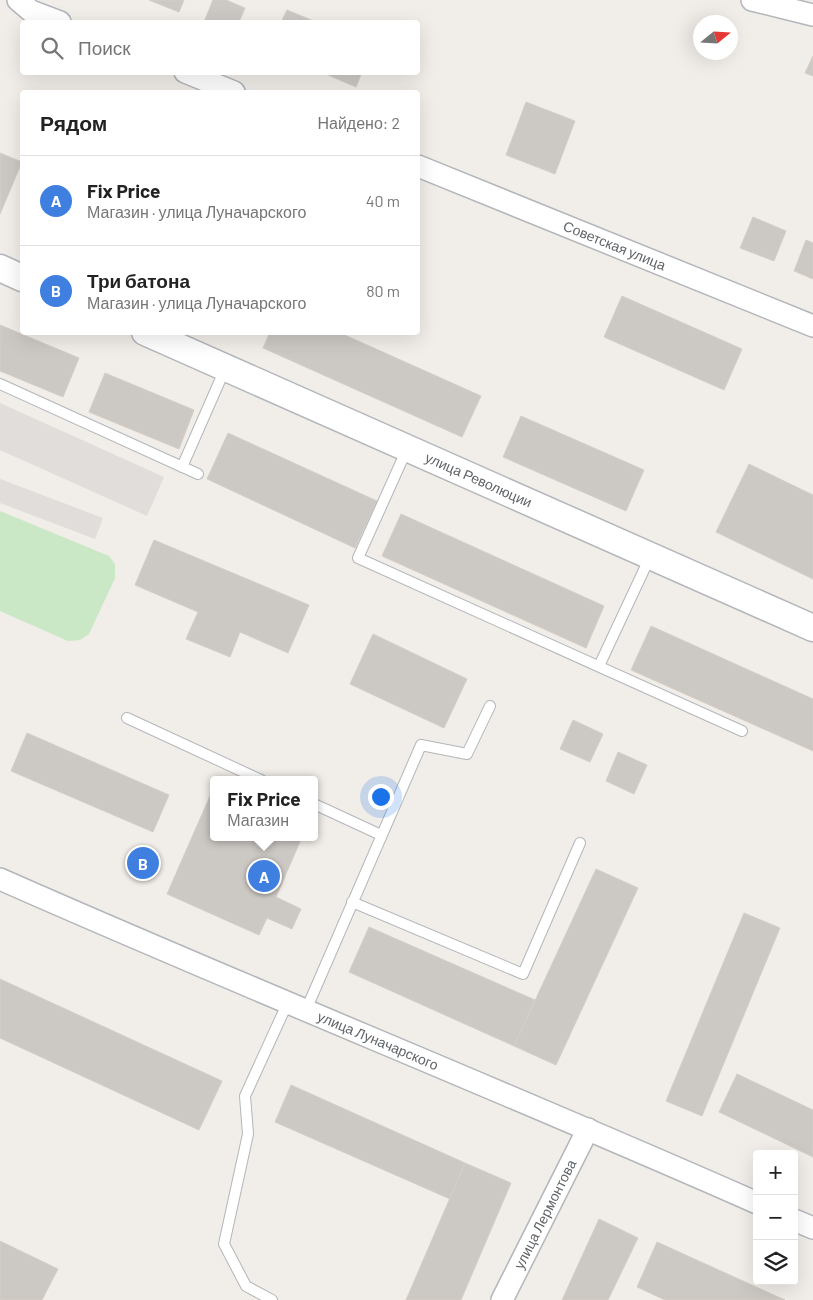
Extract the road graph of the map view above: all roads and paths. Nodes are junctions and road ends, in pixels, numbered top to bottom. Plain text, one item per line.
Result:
1 (18, 0) edge
2 (752, 0) edge
3 (813, 15) edge
4 (55, 20) edge
5 (192, 75) edge
6 (229, 90) edge
7 (420, 167) edge
8 (0, 268) edge
9 (20, 277) edge
10 (813, 326) edge
11 (152, 335) edge
12 (225, 368) junction
13 (0, 384) edge
14 (408, 448) junction
15 (182, 467) junction
16 (198, 474) dead end
17 (651, 556) junction
18 (813, 628) edge
19 (599, 666) junction
20 (490, 706) dead end
21 (127, 718) dead end
22 (742, 731) dead end
23 (252, 776) edge
24 (318, 806) edge
25 (381, 835) junction
26 (580, 843) dead end
27 (0, 879) edge
28 (352, 902) junction
29 (297, 1006) junction
30 (588, 1128) junction
31 (753, 1201) edge
32 (798, 1222) edge
33 (813, 1228) edge
34 (272, 1300) edge
35 (502, 1300) edge

1 - 4 street
2 - 3 street
5 - 6 street
7 - 10 street, Советская улица
8 - 9 street
11 - 12 street, улица Революции
12 - 14 street, улица Революции
12 - 15 lane
13 - 15 lane
14 - 17 street, улица Революции
14 - 19 lane
15 - 16 lane
17 - 18 street, улица Революции
17 - 19 lane
19 - 22 lane
20 - 25 lane
21 - 23 lane
24 - 25 lane
25 - 28 lane
26 - 28 lane
27 - 29 street, улица Луначарского
28 - 29 lane
29 - 30 street, улица Луначарского
29 - 34 lane
30 - 31 street, улица Луначарского
30 - 35 street, улица Лермонтова
32 - 33 street

